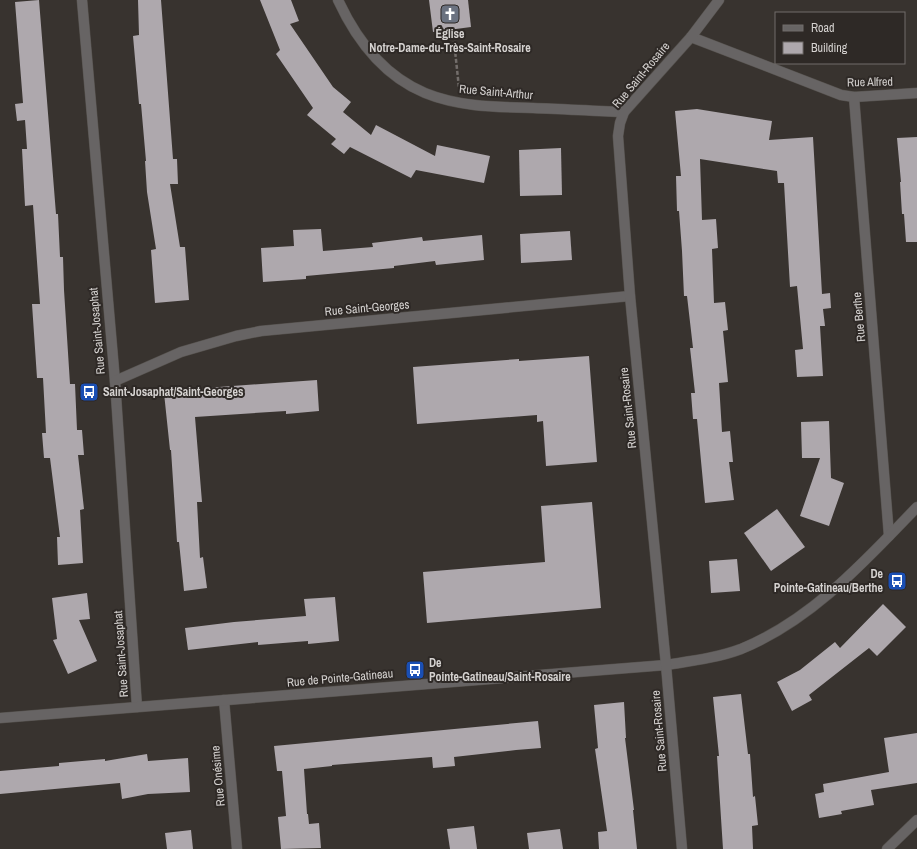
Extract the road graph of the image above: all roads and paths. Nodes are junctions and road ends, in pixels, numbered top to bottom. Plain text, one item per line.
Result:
1 (82, 0) edge
2 (338, 0) edge
3 (719, 0) edge
4 (691, 37) junction
5 (454, 41) dead end
6 (917, 93) edge
7 (854, 97) junction
8 (460, 102) junction
9 (624, 112) junction
10 (630, 296) junction
11 (114, 381) junction
12 (917, 507) edge
13 (889, 536) junction
14 (666, 665) junction
15 (224, 700) junction
16 (137, 707) junction
17 (0, 718) edge
18 (917, 820) edge
19 (237, 849) edge
20 (682, 849) edge
21 (887, 849) edge

1 - 11 street, Rue Saint-Josaphat
2 - 8 street, Rue Saint-Arthur
3 - 4 street, Rue Saint-Rosaire
4 - 7 street, Rue Alfred
4 - 9 street, Rue Saint-Rosaire
5 - 8 path
6 - 7 street, Rue Alfred
7 - 13 street, Rue Berthe
8 - 9 street, Rue Saint-Arthur
9 - 10 street, Rue Saint-Rosaire
10 - 11 street, Rue Saint-Georges
10 - 14 street, Rue Saint-Rosaire
11 - 16 street, Rue Saint-Josaphat
12 - 13 street, Rue de Pointe-Gatineau
13 - 14 street, Rue de Pointe-Gatineau
14 - 15 street, Rue de Pointe-Gatineau
14 - 20 street, Rue Saint-Rosaire
15 - 16 street, Rue de Pointe-Gatineau
15 - 19 street, Rue Onésime
16 - 17 street, Rue de Pointe-Gatineau
18 - 21 street

